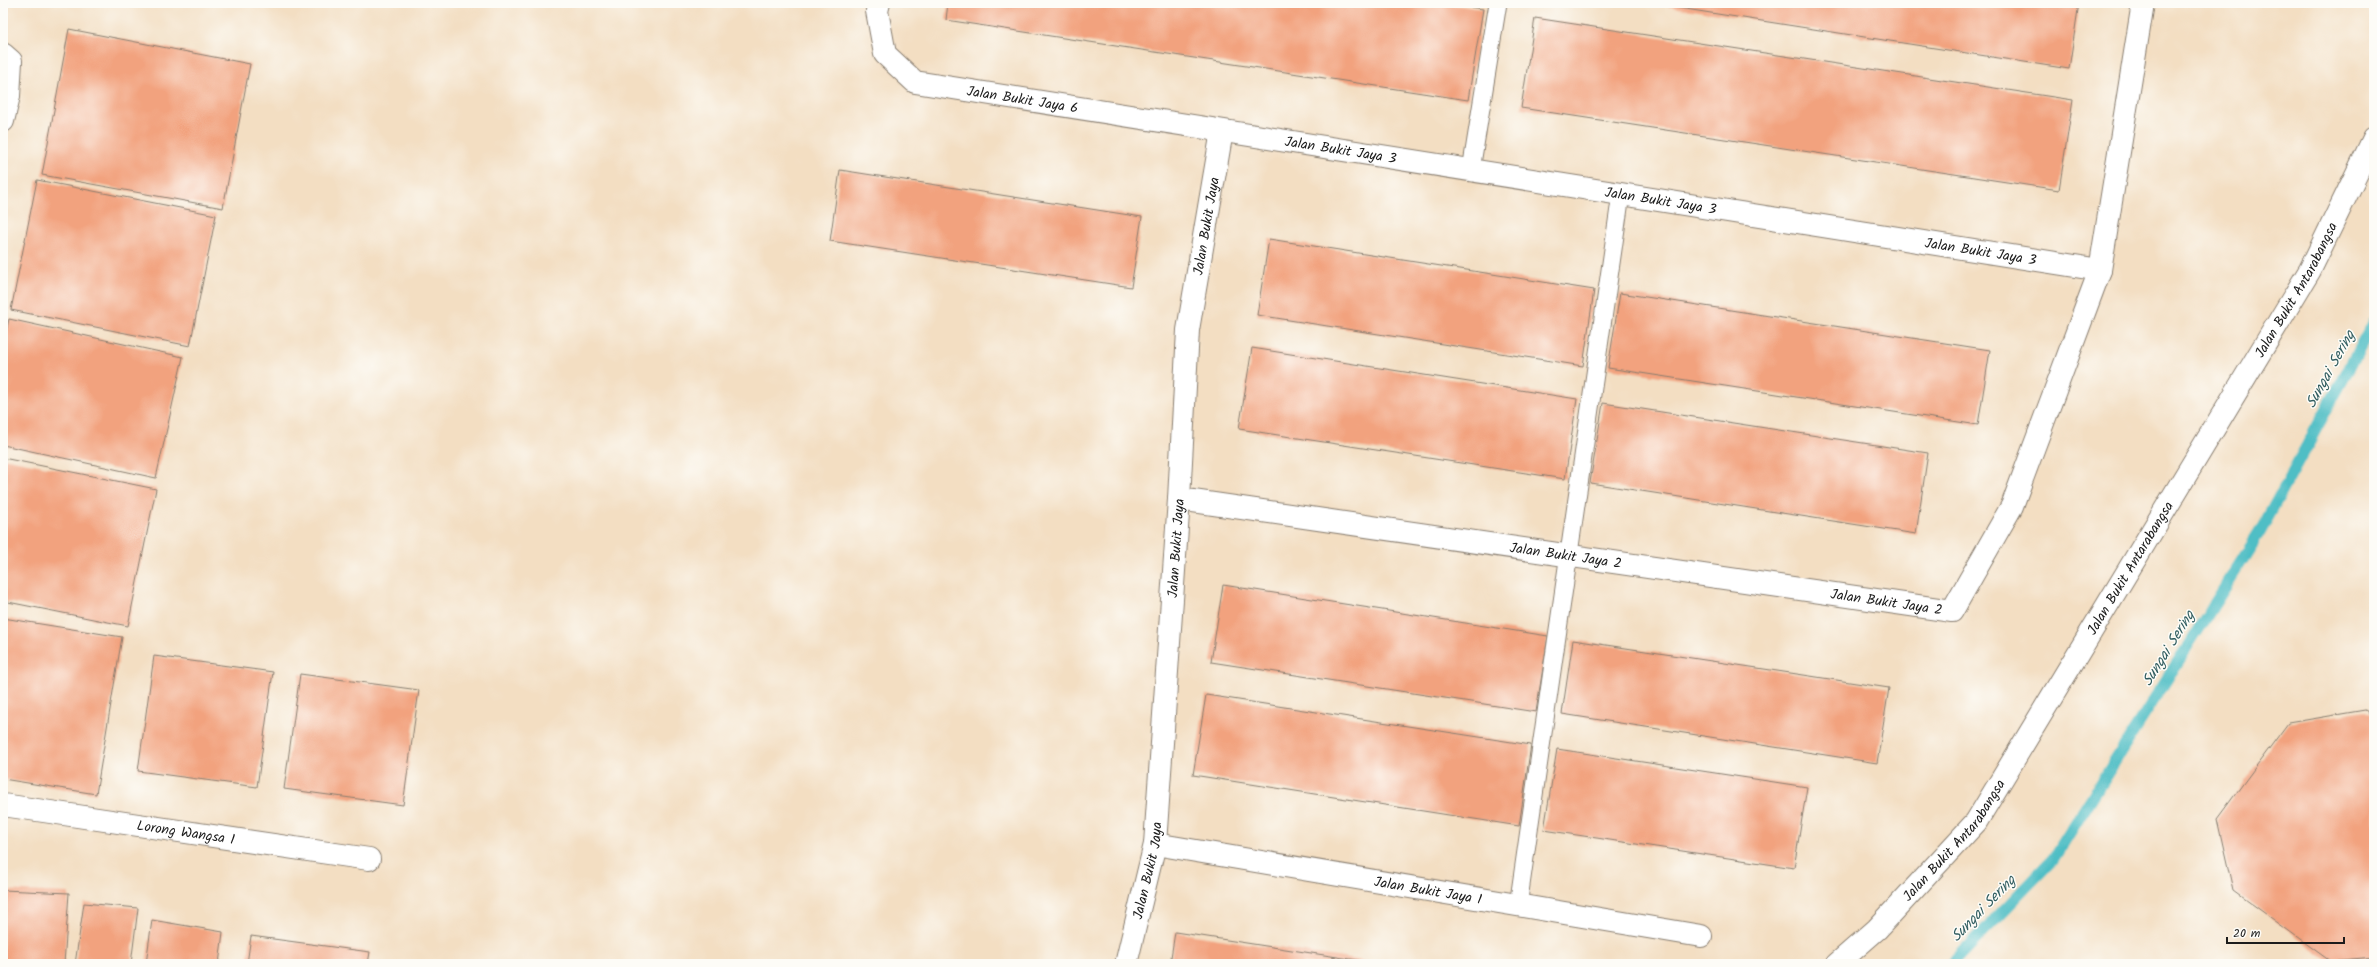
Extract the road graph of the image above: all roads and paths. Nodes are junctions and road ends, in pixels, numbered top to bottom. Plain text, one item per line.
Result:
1 (879, 3) edge
2 (1498, 3) edge
3 (2143, 3) edge
4 (7, 58) edge
5 (3, 121) edge
6 (1222, 131) junction
7 (2374, 138) edge
8 (1471, 170) junction
9 (1622, 194) junction
10 (2100, 270) junction
11 (1179, 500) junction
12 (1569, 556) junction
13 (3, 805) edge
14 (1155, 844) junction
15 (368, 859) dead end
16 (1518, 906) junction
17 (1701, 936) dead end
18 (1126, 964) edge
19 (1838, 964) edge

1 - 6 street, Jalan Bukit Jaya 6
2 - 8 lane
3 - 10 street
4 - 5 street
6 - 8 street, Jalan Bukit Jaya 3
6 - 11 street, Jalan Bukit Jaya
7 - 19 street, Jalan Bukit Antarabangsa
8 - 9 street, Jalan Bukit Jaya 3
9 - 10 street, Jalan Bukit Jaya 3
9 - 12 lane
10 - 12 street, Jalan Bukit Jaya 2
11 - 12 street, Jalan Bukit Jaya 2
11 - 14 street, Jalan Bukit Jaya
12 - 16 lane
13 - 15 street, Lorong Wangsa 1
14 - 16 street, Jalan Bukit Jaya 1
14 - 18 street, Jalan Bukit Jaya
16 - 17 street, Jalan Bukit Jaya 1

